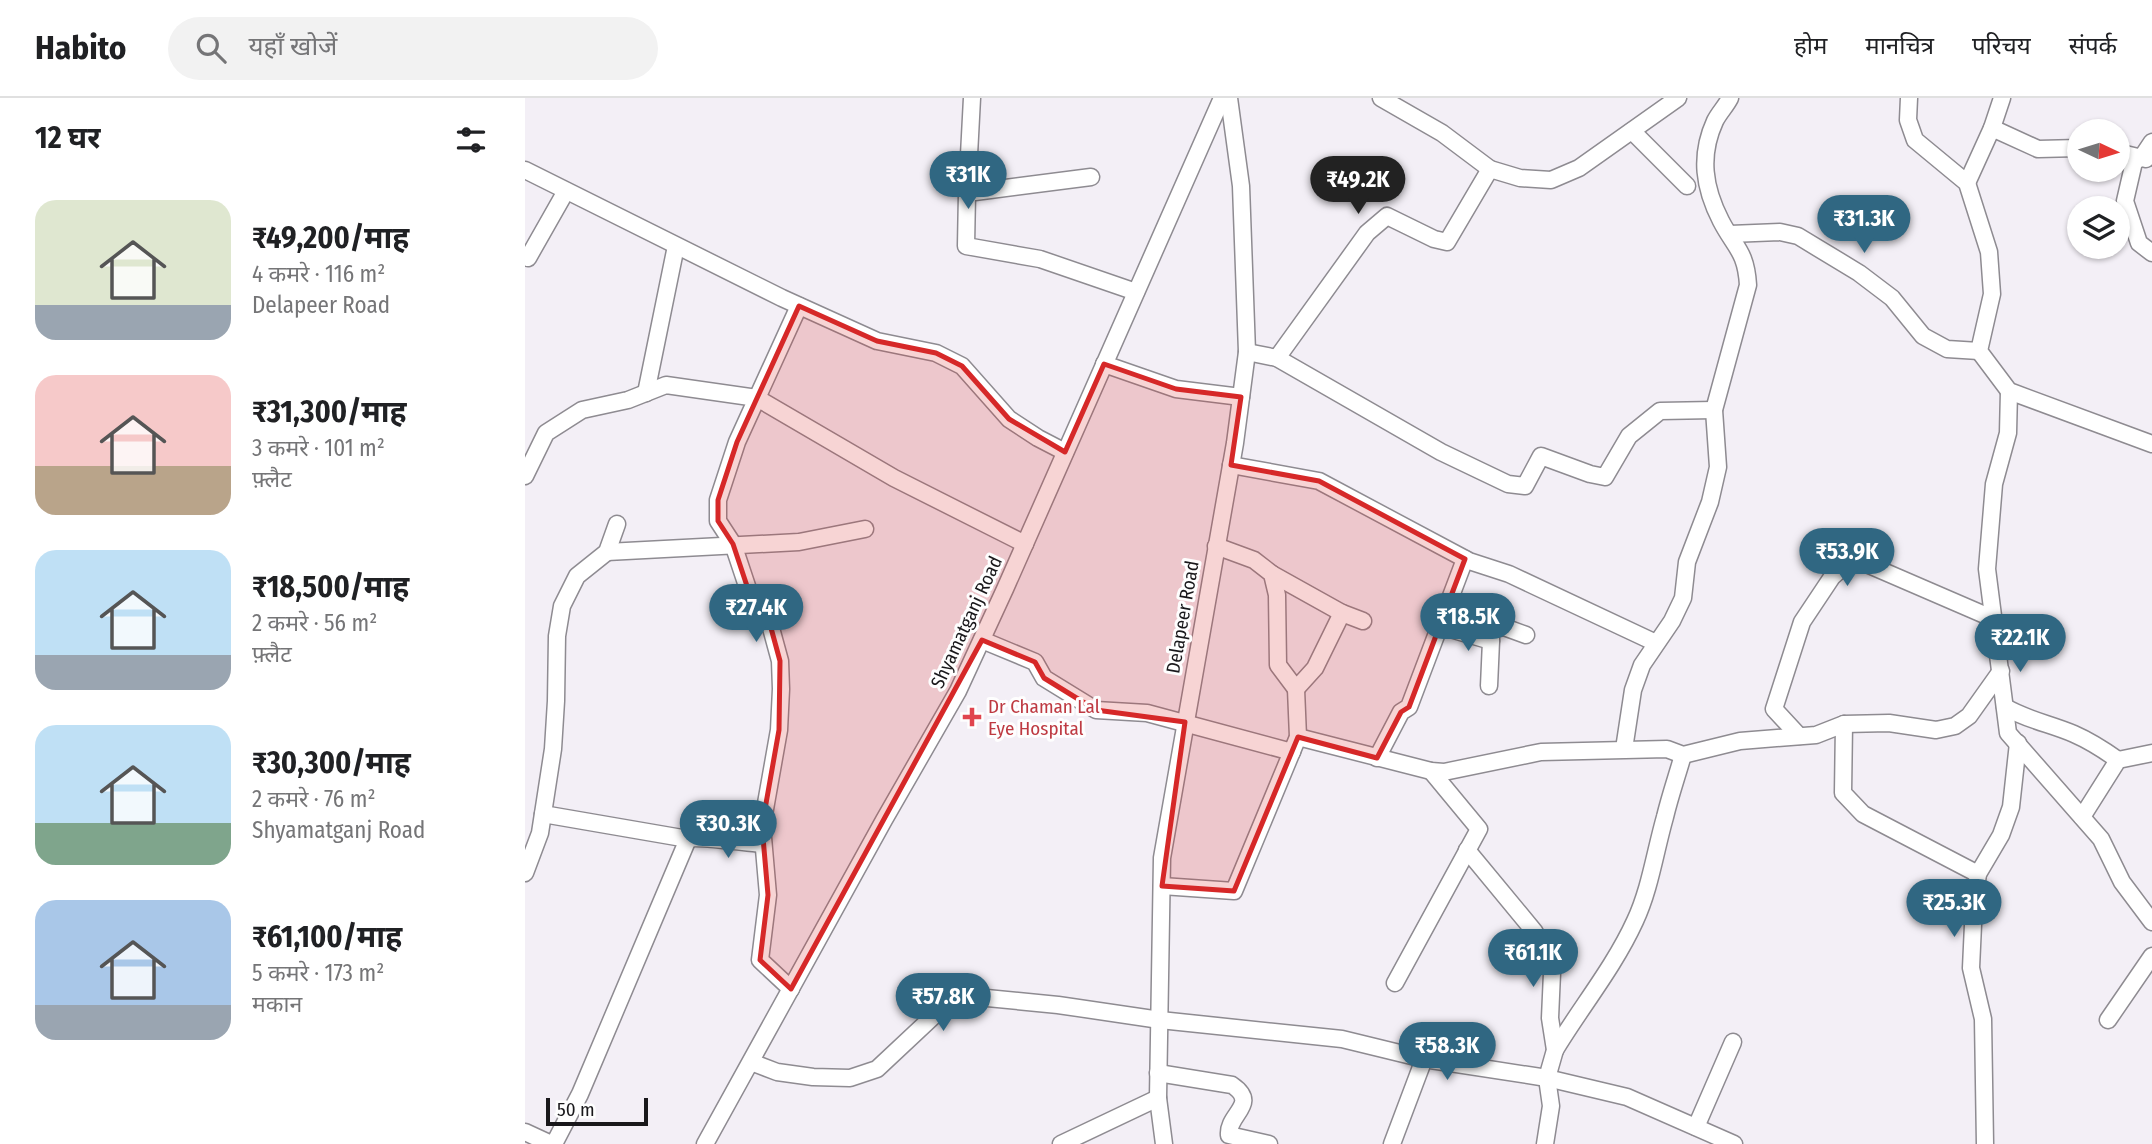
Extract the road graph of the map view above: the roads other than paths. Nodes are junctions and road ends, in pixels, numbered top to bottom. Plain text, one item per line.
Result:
1 (972, 98) edge
2 (1222, 98) edge
3 (1229, 98) edge
4 (1381, 98) edge
5 (1678, 98) edge
6 (1730, 98) edge
7 (1909, 98) edge
8 (2002, 98) edge
9 (1992, 128) junction
10 (1632, 131) junction
11 (2152, 142) edge
12 (2067, 148) edge
13 (2147, 159) edge
14 (525, 170) edge
15 (1490, 170) junction
16 (1091, 177) dead end
17 (1967, 183) junction
18 (1687, 186) dead end
19 (566, 191) junction
20 (967, 193) junction
21 (1730, 234) junction
22 (676, 246) junction
23 (2152, 253) edge
24 (528, 258) dead end
25 (1136, 292) junction
26 (799, 306) junction
27 (1979, 351) junction
28 (1247, 352) junction
29 (1277, 358) junction
30 (1104, 365) junction
31 (2010, 391) junction
32 (646, 393) junction
33 (1241, 397) junction
34 (757, 398) junction
35 (1714, 410) junction
36 (2152, 444) edge
37 (1065, 452) junction
38 (1231, 465) junction
39 (525, 477) edge
40 (617, 524) dead end
41 (865, 529) dead end
42 (733, 544) junction
43 (1025, 544) junction
44 (1216, 546) junction
45 (607, 552) junction
46 (1465, 559) junction
47 (1272, 574) junction
48 (1342, 613) junction
49 (1994, 619) junction
50 (1363, 621) dead end
51 (1440, 626) junction
52 (1527, 635) dead end
53 (982, 640) junction
54 (1491, 640) junction
55 (1656, 643) junction
56 (2001, 671) junction
57 (1489, 686) dead end
58 (1296, 690) junction
59 (2005, 707) junction
60 (1185, 722) junction
61 (1844, 724) junction
62 (1799, 736) junction
63 (2018, 743) junction
64 (1295, 744) junction
65 (1625, 750) junction
66 (2152, 753) edge
67 (1683, 755) junction
68 (1377, 758) junction
69 (2117, 761) junction
70 (1431, 771) junction
71 (543, 814) junction
72 (2082, 817) junction
73 (688, 839) junction
74 (764, 844) junction
75 (1467, 850) junction
76 (525, 873) edge
77 (1978, 874) junction
78 (1162, 886) junction
79 (2152, 922) edge
80 (2152, 956) edge
81 (1395, 983) dead end
82 (791, 989) junction
83 (1160, 1020) junction
84 (2108, 1020) dead end
85 (1733, 1042) dead end
86 (1555, 1050) junction
87 (1424, 1059) junction
88 (751, 1062) junction
89 (1158, 1073) junction
90 (1547, 1078) junction
91 (1158, 1098) junction
92 (1696, 1127) junction
93 (525, 1132) edge
94 (552, 1144) edge
95 (705, 1144) edge
96 (1061, 1144) edge
97 (1164, 1144) edge
98 (1269, 1144) edge
99 (1392, 1144) edge
100 (1545, 1144) edge
101 (1734, 1144) edge
102 (1985, 1144) edge

1 - 20 street
2 - 25 street, Shyamatganj Road
3 - 28 street, Delapeer Road
4 - 15 street
5 - 10 street
6 - 21 street
7 - 17 street
8 - 9 street
9 - 12 street
9 - 17 street
10 - 15 street
10 - 18 street
11 - 13 street
13 - 23 street
14 - 19 street
15 - 29 street
16 - 20 street
17 - 27 street
19 - 22 street
19 - 24 street
20 - 25 street
21 - 27 street
21 - 35 street
22 - 26 street
22 - 32 street
25 - 30 street, Shyamatganj Road
26 - 34 street
26 - 37 street
27 - 31 street
28 - 29 street
28 - 33 street, Delapeer Road
29 - 35 street
30 - 33 street
30 - 37 street, Shyamatganj Road
31 - 36 street
31 - 49 street
32 - 34 street
32 - 39 street
33 - 38 street, Delapeer Road
34 - 42 street
34 - 43 street
35 - 55 street
37 - 43 street, Shyamatganj Road
38 - 44 street, Delapeer Road
38 - 46 street
40 - 45 street
41 - 42 street
42 - 45 street
42 - 74 street
43 - 53 street, Shyamatganj Road
44 - 47 street
44 - 60 street, Delapeer Road
45 - 71 street
46 - 51 street
46 - 55 street
47 - 48 street
47 - 58 street
48 - 50 street
48 - 58 street
49 - 56 street
49 - 62 street
51 - 54 street
51 - 68 street
52 - 54 street
53 - 60 street
53 - 82 street, Shyamatganj Road
54 - 57 street
55 - 65 street
56 - 59 street
56 - 61 street
58 - 64 street
59 - 63 street
59 - 69 street
60 - 64 street
60 - 78 street, Delapeer Road
61 - 62 street
61 - 77 street
62 - 67 street
63 - 72 street
63 - 77 street
64 - 68 street
64 - 78 street
65 - 67 street
65 - 70 street
66 - 69 street
67 - 86 street
68 - 70 street
69 - 72 street
70 - 75 street
71 - 73 street
71 - 76 street
72 - 79 street
73 - 74 street
73 - 94 street
74 - 82 street
75 - 81 street
75 - 86 street
77 - 102 street
78 - 83 street, Delapeer Road
80 - 84 street
82 - 88 street, Shyamatganj Road
83 - 87 street
83 - 88 street
83 - 89 street, Delapeer Road
85 - 92 street
86 - 90 street
87 - 90 street
87 - 99 street
88 - 95 street, Shyamatganj Road
89 - 91 street, Delapeer Road
89 - 98 street
90 - 92 street
90 - 100 street
91 - 96 street
91 - 97 street, Delapeer Road
92 - 101 street
93 - 94 street

